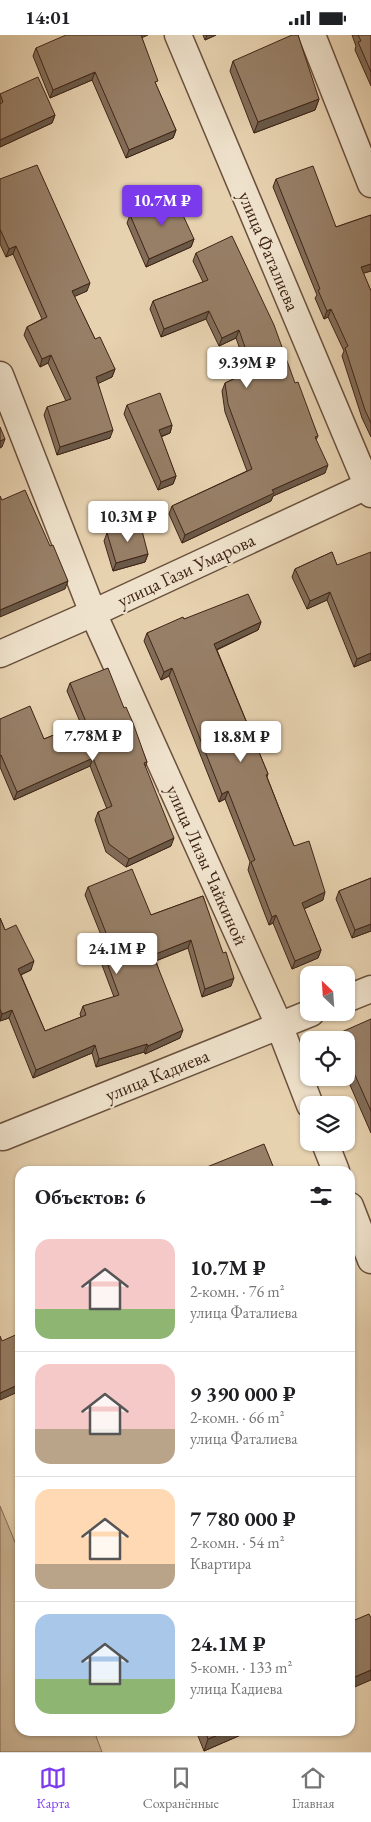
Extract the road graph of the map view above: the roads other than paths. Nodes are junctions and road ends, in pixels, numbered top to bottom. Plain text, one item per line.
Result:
1 (178, 35) edge
2 (312, 35) edge
3 (371, 184) edge
4 (0, 375) edge
5 (370, 488) edge
6 (93, 613) junction
7 (0, 653) edge
8 (371, 989) edge
9 (355, 995) edge
10 (300, 1017) edge
11 (279, 1025) junction
12 (307, 1096) edge
13 (1, 1136) edge
14 (328, 1151) edge
15 (334, 1166) edge
16 (355, 1219) edge
17 (371, 1260) edge

1 - 5 street, улица Фаталиева
2 - 3 street
4 - 6 street, улица Лизы Чайкиной
5 - 6 street, улица Гази Умарова
6 - 7 street, улица Гази Умарова
6 - 11 street, улица Лизы Чайкиной
8 - 9 street
10 - 11 street, улица Кадиева
11 - 12 street, улица Лизы Чайкиной
11 - 13 street, улица Кадиева
14 - 15 street
16 - 17 street

